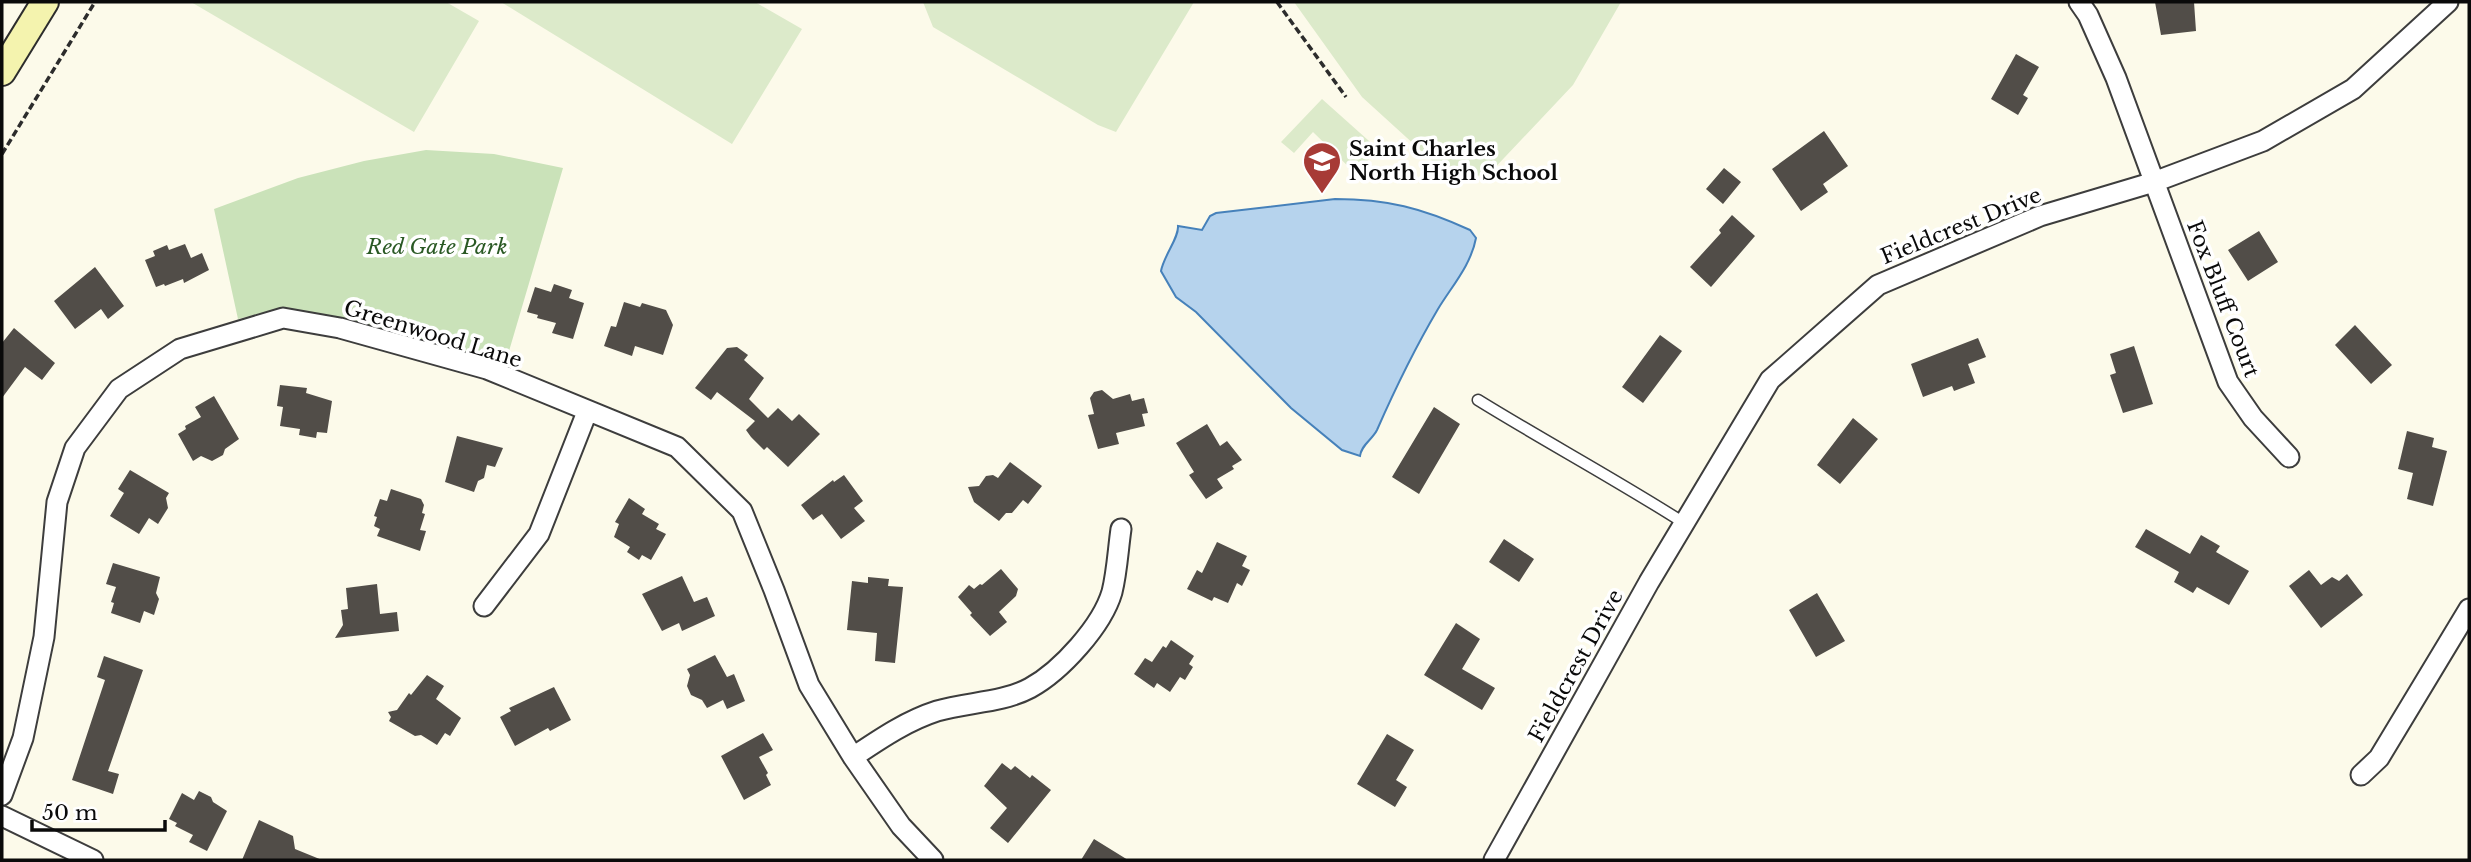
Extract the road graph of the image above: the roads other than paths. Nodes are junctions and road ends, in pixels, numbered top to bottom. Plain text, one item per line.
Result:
1 (45, 2) edge
2 (2079, 2) edge
3 (2448, 2) edge
4 (2, 72) edge
5 (2154, 182) junction
6 (1478, 400) dead end
7 (587, 412) junction
8 (2289, 457) dead end
9 (1684, 523) junction
10 (1121, 529) dead end
11 (484, 606) dead end
12 (2469, 609) edge
13 (853, 757) junction
14 (2361, 775) dead end
15 (2, 795) edge
16 (2, 816) edge
17 (93, 860) edge
18 (933, 860) edge
19 (1494, 860) edge

1 - 4 main road
2 - 5 street, Fox Bluff Court
3 - 5 street, Fieldcrest Drive
5 - 8 street, Fox Bluff Court
5 - 9 street, Fieldcrest Drive
6 - 9 lane
7 - 11 street
7 - 13 street, Greenwood Lane
7 - 15 street, Greenwood Lane
9 - 19 street, Fieldcrest Drive
10 - 13 street
12 - 14 street
13 - 18 street, Greenwood Lane
16 - 17 street

